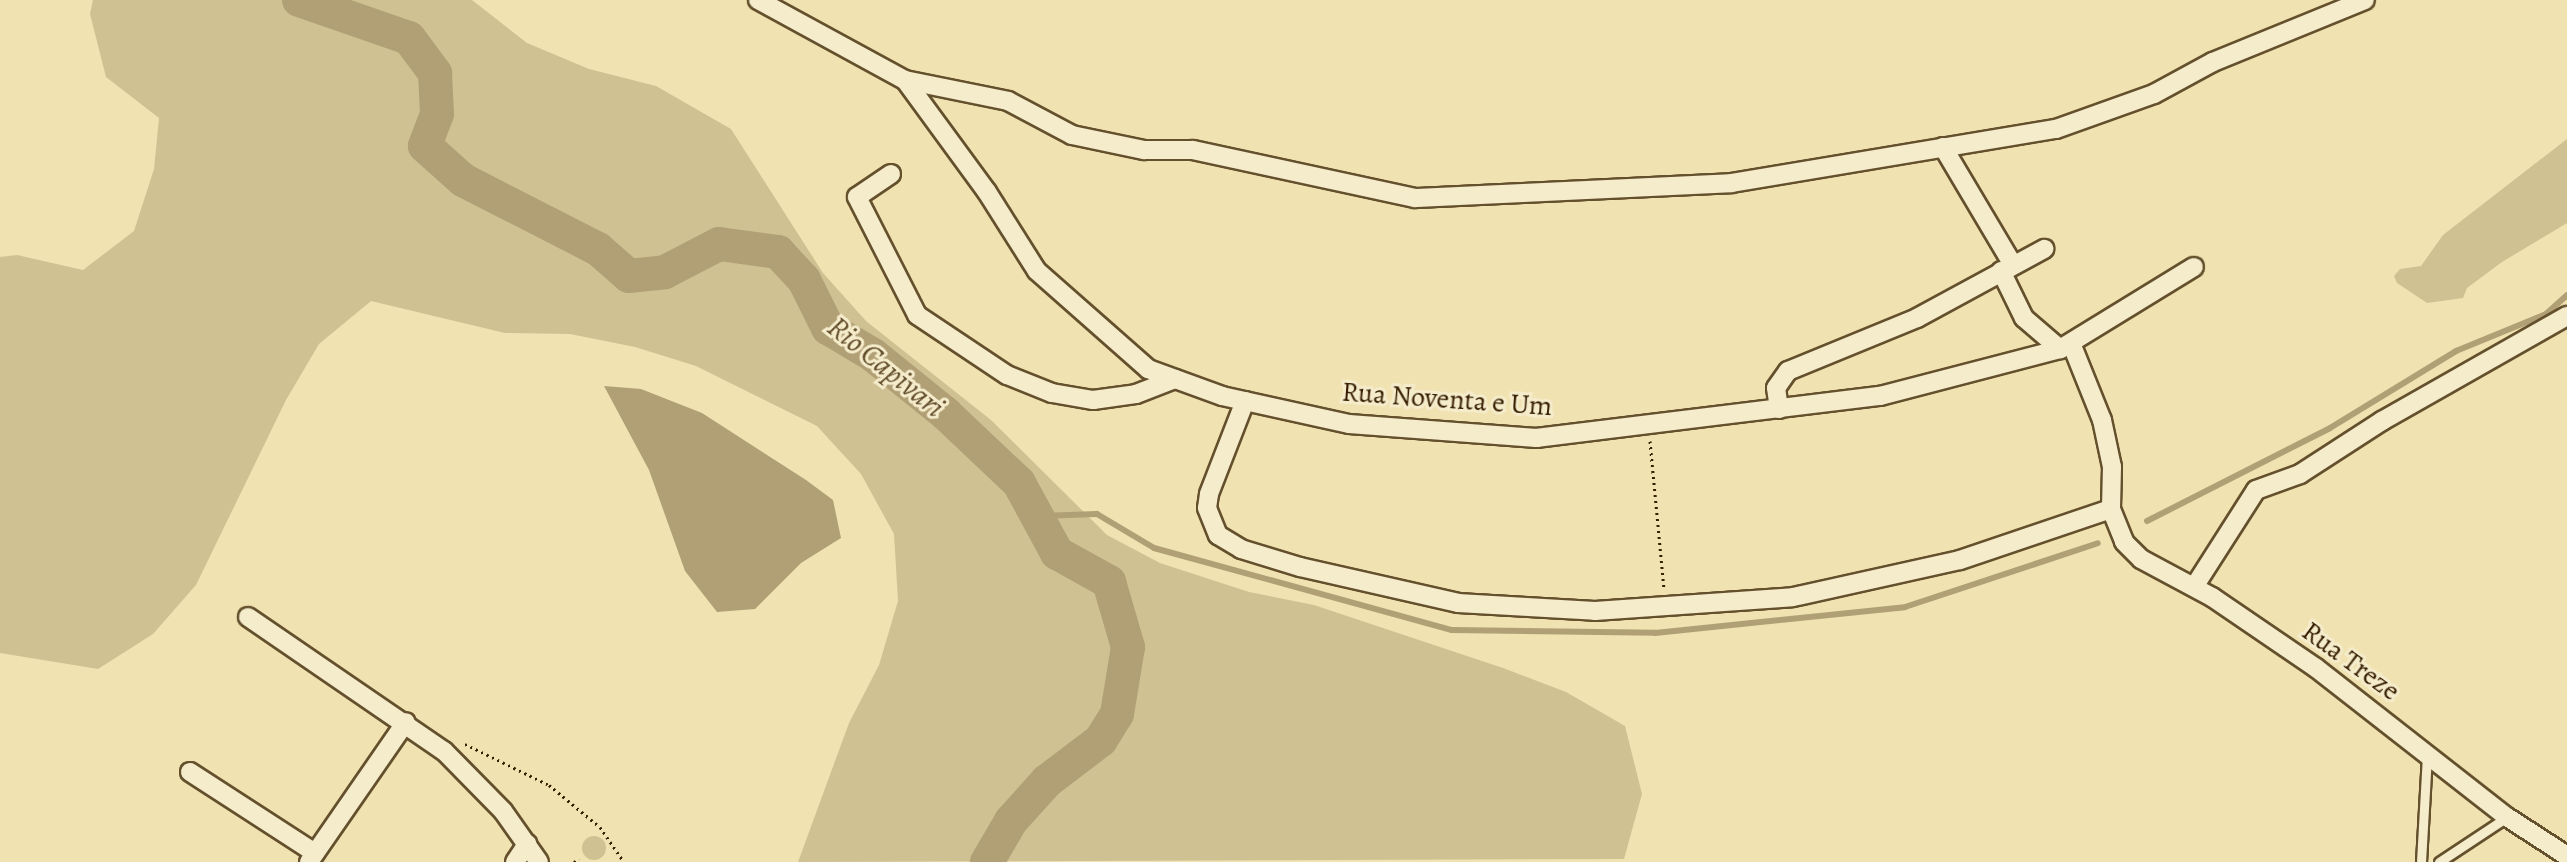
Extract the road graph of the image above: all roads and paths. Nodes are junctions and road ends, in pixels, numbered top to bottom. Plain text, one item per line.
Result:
1 (758, 0) edge
2 (2365, 0) edge
3 (905, 80) junction
4 (1943, 147) junction
5 (891, 174) dead end
6 (2044, 249) dead end
7 (2006, 267) junction
8 (2194, 267) dead end
9 (2567, 316) edge
10 (2066, 346) junction
11 (1175, 379) junction
12 (1245, 401) junction
13 (1779, 409) junction
14 (1649, 426) junction
15 (2111, 509) junction
16 (2194, 587) junction
17 (1666, 609) junction
18 (248, 617) dead end
19 (406, 722) junction
20 (461, 744) dead end
21 (2427, 756) junction
22 (190, 772) dead end
23 (2507, 817) junction
24 (527, 844) junction
25 (2564, 850) edge
26 (312, 858) edge
27 (515, 862) edge
28 (539, 862) edge
29 (624, 862) edge
30 (2421, 862) edge
31 (2439, 862) edge

1 - 3 street
2 - 4 street
3 - 4 street
3 - 11 street, Rua Noventa e Um
4 - 7 street
5 - 11 street
6 - 7 street
7 - 10 street
7 - 13 street
8 - 10 street, Rua Noventa e Um
9 - 16 street
10 - 13 street, Rua Noventa e Um
10 - 15 street
11 - 12 street, Rua Noventa e Um
12 - 14 street, Rua Noventa e Um
12 - 17 street
13 - 14 street, Rua Noventa e Um
14 - 17 path
15 - 16 street, Rua Treze
15 - 17 street
16 - 21 street, Rua Treze
18 - 19 street
19 - 24 street
19 - 26 street
20 - 29 path
21 - 23 street, Rua Treze
21 - 30 lane
22 - 26 street
23 - 25 street, Rua Treze
23 - 31 lane
24 - 27 street
24 - 28 street

